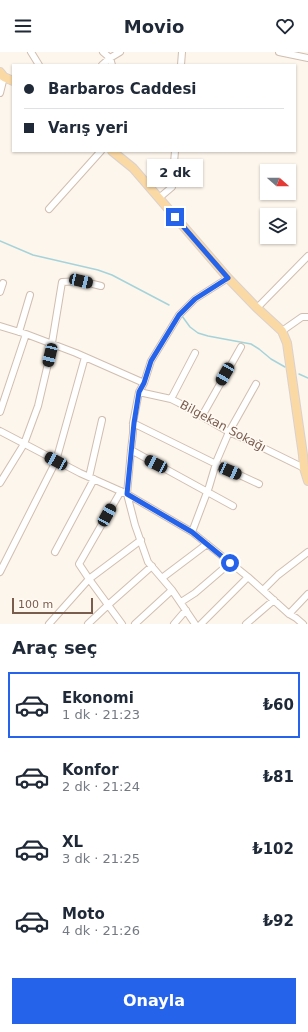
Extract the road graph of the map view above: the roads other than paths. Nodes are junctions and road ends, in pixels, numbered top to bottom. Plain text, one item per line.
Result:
1 (31, 52) edge
2 (103, 52) edge
3 (120, 52) edge
4 (182, 52) edge
5 (280, 52) edge
6 (110, 58) junction
7 (308, 58) edge
8 (38, 64) edge
9 (103, 64) edge
10 (112, 64) edge
11 (181, 64) edge
12 (2, 75) edge
13 (12, 80) edge
14 (0, 93) edge
15 (100, 152) edge
16 (113, 152) edge
17 (175, 152) edge
18 (159, 198) junction
19 (49, 209) dead end
20 (308, 256) edge
21 (228, 278) junction
22 (3, 283) dead end
23 (101, 286) dead end
24 (0, 292) edge
25 (30, 295) dead end
26 (257, 308) junction
27 (308, 317) edge
28 (0, 326) edge
29 (282, 331) junction
30 (19, 332) junction
31 (26, 334) junction
32 (51, 344) junction
33 (241, 347) dead end
34 (195, 353) dead end
35 (85, 357) junction
36 (144, 383) junction
37 (256, 384) dead end
38 (139, 392) junction
39 (171, 400) junction
40 (0, 412) edge
41 (202, 416) junction
42 (102, 420) dead end
43 (134, 423) junction
44 (2, 432) edge
45 (230, 432) junction
46 (0, 440) edge
47 (24, 444) junction
48 (131, 450) junction
49 (306, 455) edge
50 (56, 461) junction
51 (216, 464) junction
52 (304, 468) junction
53 (92, 478) junction
54 (308, 481) edge
55 (0, 483) edge
56 (259, 484) dead end
57 (121, 491) junction
58 (207, 492) junction
59 (127, 494) junction
60 (233, 506) dead end
61 (192, 532) junction
62 (140, 540) junction
63 (208, 544) junction
64 (55, 552) dead end
65 (308, 552) edge
66 (230, 563) junction
67 (152, 566) junction
68 (0, 572) edge
69 (162, 578) junction
70 (248, 578) junction
71 (89, 579) junction
72 (172, 590) junction
73 (263, 590) junction
74 (308, 594) edge
75 (274, 600) junction
76 (180, 602) junction
77 (108, 605) junction
78 (186, 610) junction
79 (288, 614) junction
80 (301, 623) edge
81 (49, 624) edge
82 (88, 624) edge
83 (122, 624) edge
84 (135, 624) edge
85 (174, 624) edge
86 (195, 624) edge
87 (201, 624) edge
88 (246, 624) edge

1 - 8 street
2 - 6 street
3 - 6 street
4 - 11 street
5 - 7 street
6 - 9 street
6 - 10 street
12 - 13 main road
12 - 14 street
15 - 19 street
16 - 18 main road
17 - 18 street
18 - 21 main road
20 - 26 street
21 - 26 main road
21 - 36 street
22 - 24 street
23 - 32 street
25 - 30 street
26 - 29 main road
27 - 29 street
28 - 30 street
29 - 49 main road
30 - 31 street
31 - 32 street
31 - 40 street
32 - 35 street
32 - 47 street
33 - 41 street
34 - 39 street
35 - 36 street
35 - 50 street
36 - 38 street
37 - 45 street
38 - 39 street, Bilgekan Sokağı
38 - 43 street
39 - 41 street, Bilgekan Sokağı
41 - 45 street, Bilgekan Sokağı
42 - 53 street
43 - 48 street
43 - 51 street
44 - 46 street
44 - 47 street
45 - 51 street
45 - 52 street, Bilgekan Sokağı
47 - 50 street
47 - 55 street
48 - 58 street
48 - 59 street
49 - 52 main road
50 - 53 street
50 - 68 street
51 - 56 street
51 - 58 street
52 - 54 main road
53 - 57 street
53 - 64 street
57 - 59 street
57 - 71 street
58 - 60 street
58 - 61 street
59 - 61 street
59 - 62 street
61 - 63 street
62 - 67 street
62 - 71 street
63 - 66 street
63 - 69 street
65 - 73 street
66 - 70 street
66 - 76 street
67 - 69 street
67 - 77 street
69 - 72 street
70 - 73 street
70 - 87 street
71 - 77 street
71 - 81 street
72 - 76 street
72 - 84 street
73 - 75 street
74 - 79 street
75 - 79 street
75 - 88 street
76 - 78 street
77 - 82 street
77 - 83 street
78 - 85 street
78 - 86 street
79 - 80 street

